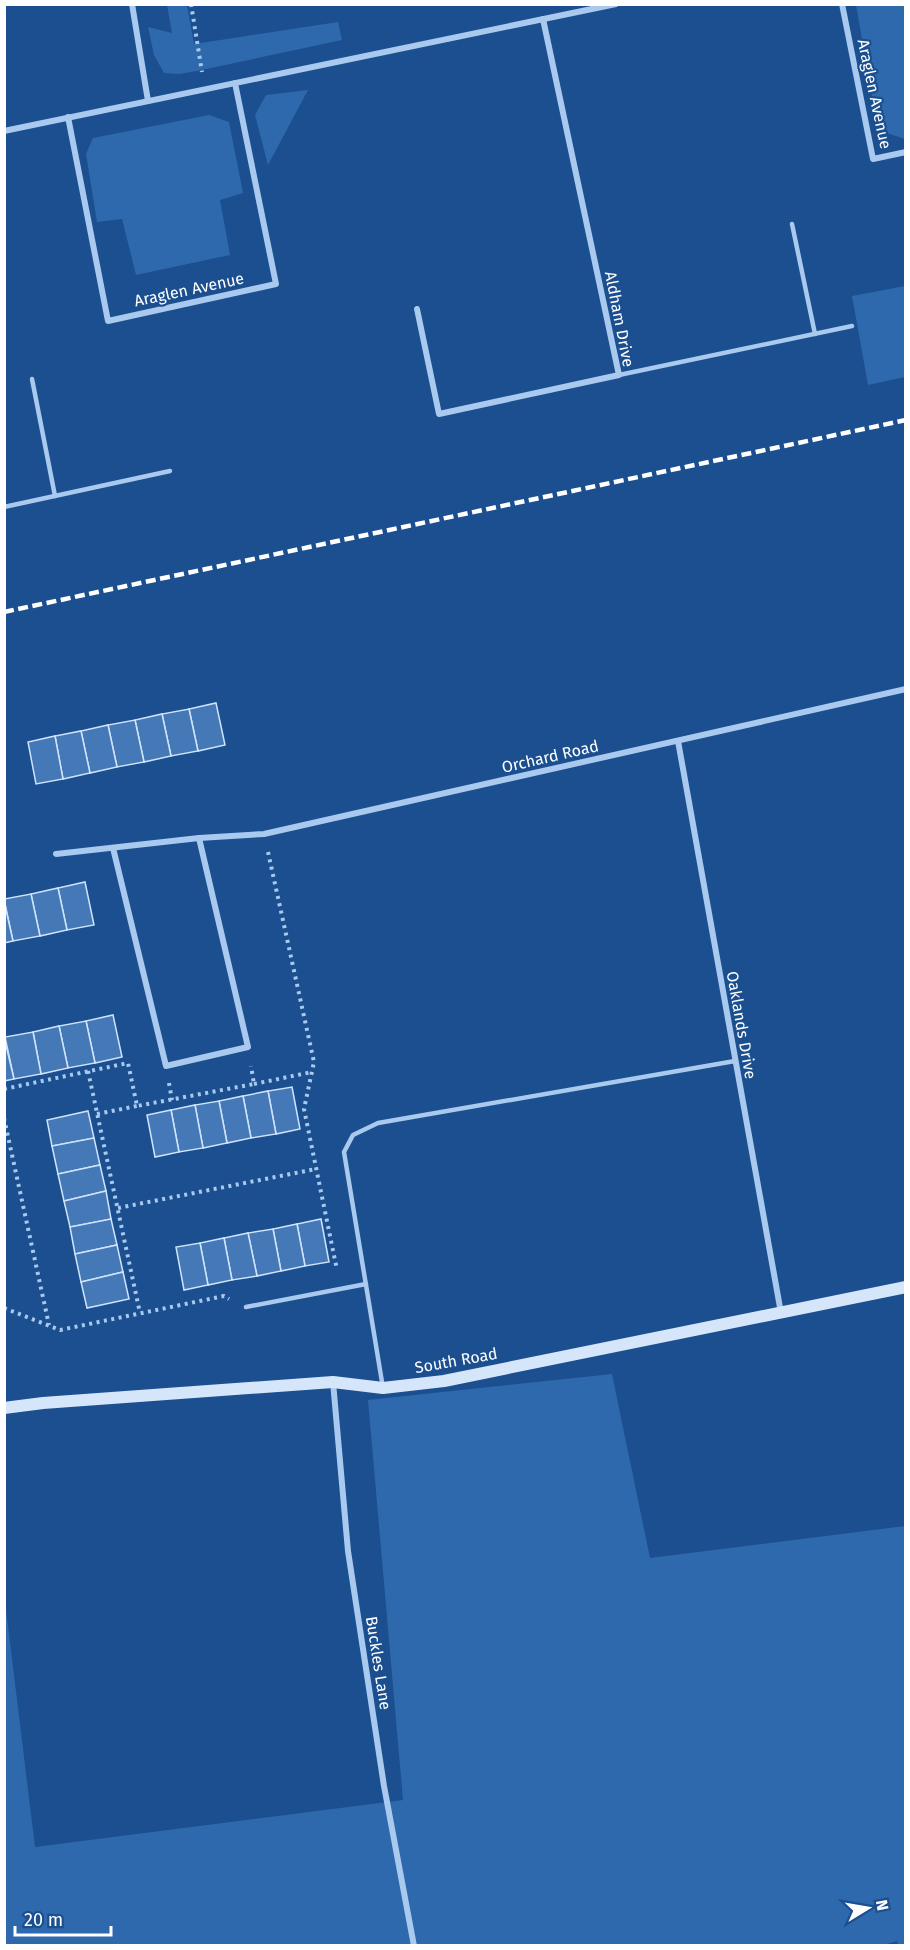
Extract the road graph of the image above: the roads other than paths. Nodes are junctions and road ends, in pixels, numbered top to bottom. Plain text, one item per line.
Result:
1 (132, 4) edge
2 (616, 4) edge
3 (842, 4) edge
4 (543, 19) junction
5 (235, 83) junction
6 (148, 101) junction
7 (69, 117) junction
8 (4, 131) edge
9 (906, 152) edge
10 (792, 224) dead end
11 (417, 309) dead end
12 (852, 326) dead end
13 (815, 334) junction
14 (619, 375) junction
15 (32, 379) dead end
16 (170, 471) dead end
17 (55, 496) junction
18 (4, 507) edge
19 (906, 689) edge
20 (678, 741) junction
21 (199, 838) junction
22 (113, 848) junction
23 (56, 854) dead end
24 (735, 1061) junction
25 (366, 1284) junction
26 (906, 1287) edge
27 (246, 1307) road end
28 (782, 1314) junction
29 (333, 1382) junction
30 (383, 1388) junction
31 (4, 1408) edge
32 (414, 1946) edge

1 - 6 street
2 - 4 street
3 - 9 street, Araglen Avenue
4 - 5 street
4 - 14 street, Aldham Drive
5 - 6 street
5 - 7 street, Araglen Avenue
6 - 7 street
7 - 8 street
10 - 13 lane
11 - 14 street, Aldham Drive
12 - 13 lane
13 - 14 lane
15 - 17 lane
16 - 17 lane
17 - 18 lane
19 - 20 street, Orchard Road
20 - 21 street, Orchard Road
20 - 24 street, Oaklands Drive
21 - 22 street, Orchard Road
21 - 22 street
22 - 23 street, Orchard Road
24 - 25 lane
24 - 28 street, Oaklands Drive
25 - 27 lane
25 - 30 lane
26 - 28 main road, South Road
28 - 30 main road, South Road
29 - 30 main road, South Road
29 - 31 main road, South Road
29 - 32 street, Buckles Lane

